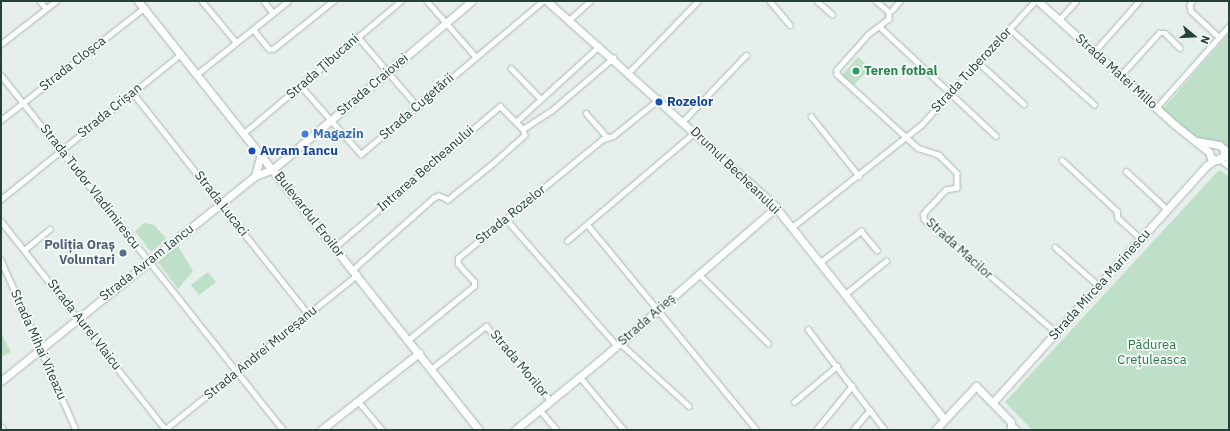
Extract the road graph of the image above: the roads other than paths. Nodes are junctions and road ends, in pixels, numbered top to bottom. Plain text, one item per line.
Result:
1 (40, 1) edge
2 (56, 1) edge
3 (138, 1) edge
4 (202, 1) edge
5 (264, 1) edge
6 (288, 1) edge
7 (333, 1) edge
8 (401, 1) edge
9 (427, 1) edge
10 (472, 1) edge
11 (543, 1) edge
12 (547, 1) edge
13 (590, 1) edge
14 (698, 1) edge
15 (770, 1) edge
16 (817, 1) edge
17 (876, 1) edge
18 (900, 1) edge
19 (1037, 1) edge
20 (1076, 1) edge
21 (1139, 1) edge
22 (1193, 1) edge
23 (46, 8) junction
24 (144, 8) junction
25 (890, 11) junction
26 (273, 13) junction
27 (832, 14) dead end
28 (569, 20) junction
29 (1059, 20) junction
30 (446, 23) junction
31 (790, 25) dead end
32 (1229, 26) edge
33 (880, 27) junction
34 (253, 29) junction
35 (1010, 29) junction
36 (358, 37) junction
37 (1219, 37) junction
38 (236, 42) junction
39 (1, 44) edge
40 (599, 46) junction
41 (1180, 48) dead end
42 (1094, 52) junction
43 (181, 54) junction
44 (746, 54) dead end
45 (476, 57) junction
46 (613, 58) junction
47 (979, 63) junction
48 (510, 68) dead end
49 (388, 72) junction
50 (628, 72) junction
51 (197, 74) junction
52 (1, 75) edge
53 (1120, 76) junction
54 (301, 86) junction
55 (133, 93) junction
56 (951, 93) junction
57 (540, 98) junction
58 (659, 100) junction
59 (23, 103) junction
60 (1024, 104) dead end
61 (1094, 104) dead end
62 (418, 107) junction
63 (1156, 108) junction
64 (586, 113) dead end
65 (810, 116) dead end
66 (1, 120) edge
67 (331, 121) junction
68 (517, 121) junction
69 (683, 121) junction
70 (524, 129) junction
71 (695, 132) junction
72 (244, 133) junction
73 (996, 136) dead end
74 (906, 137) junction
75 (608, 138) junction
76 (1196, 141) junction
77 (1213, 145) junction
78 (61, 150) junction
79 (1224, 153) junction
80 (261, 154) junction
81 (1213, 157) junction
82 (1062, 160) dead end
83 (1229, 161) edge
84 (1229, 166) edge
85 (273, 169) junction
86 (1126, 171) dead end
87 (255, 176) junction
88 (858, 176) junction
89 (1, 199) edge
90 (221, 204) junction
91 (776, 207) junction
92 (1168, 210) junction
93 (506, 219) junction
94 (1, 221) edge
95 (587, 224) junction
96 (791, 228) junction
97 (50, 229) dead end
98 (1141, 239) junction
99 (567, 240) dead end
100 (335, 247) junction
101 (1055, 247) dead end
102 (24, 250) junction
103 (877, 250) dead end
104 (1, 260) edge
105 (886, 261) dead end
106 (148, 262) junction
107 (819, 263) junction
108 (355, 273) junction
109 (699, 274) junction
110 (1099, 286) junction
111 (844, 295) junction
112 (659, 309) junction
113 (309, 315) junction
114 (78, 318) junction
115 (808, 330) dead end
116 (1057, 333) junction
117 (408, 340) junction
118 (768, 343) dead end
119 (619, 345) junction
120 (40, 349) junction
121 (418, 353) junction
122 (837, 366) junction
123 (431, 369) junction
124 (236, 372) junction
125 (580, 377) junction
126 (1, 381) edge
127 (852, 386) junction
128 (358, 401) junction
129 (551, 401) junction
130 (794, 402) dead end
131 (993, 402) junction
132 (689, 406) dead end
133 (540, 410) junction
134 (870, 410) junction
135 (944, 419) junction
136 (165, 429) edge
137 (883, 429) edge
138 (1014, 429) edge
139 (76, 430) edge
140 (283, 430) edge
141 (321, 430) edge
142 (382, 430) edge
143 (479, 430) edge
144 (515, 430) edge
145 (557, 430) edge
146 (624, 430) edge
147 (757, 430) edge
148 (816, 430) edge
149 (853, 430) edge
150 (935, 430) edge

1 - 23 street
2 - 23 street
3 - 24 street, Bulevardul Eroilor
4 - 38 street
5 - 26 street
6 - 26 street
7 - 34 street
8 - 36 street, Strada Țibucani
9 - 30 street
10 - 30 street, Strada Craiovei
11 - 45 street, Strada Cugetării
12 - 28 street, Drumul Becheanului
13 - 28 street
14 - 50 street
15 - 31 street
16 - 27 street
17 - 25 street
18 - 25 street
19 - 29 street, Strada Matei Millo
19 - 35 street, Strada Tuberozelor
20 - 29 street
21 - 42 street
22 - 37 street
23 - 39 street
24 - 43 street, Bulevardul Eroilor
24 - 59 street, Strada Cloșca
25 - 33 street
26 - 34 street
28 - 40 street, Drumul Becheanului
29 - 42 street, Strada Matei Millo
30 - 45 street
30 - 49 street, Strada Craiovei
32 - 37 street
33 - 56 street
33 - 74 street
34 - 38 street
35 - 47 street, Strada Tuberozelor
35 - 61 street
36 - 49 street
36 - 54 street, Strada Țibucani
37 - 63 street
38 - 51 street
40 - 46 street, Drumul Becheanului
40 - 57 street
41 - 53 street
42 - 53 street, Strada Matei Millo
43 - 51 street, Bulevardul Eroilor
43 - 55 street, Strada Crișan
44 - 69 street
45 - 62 street, Strada Cugetării
46 - 50 street, Drumul Becheanului
46 - 70 street
47 - 56 street, Strada Tuberozelor
47 - 60 street
48 - 57 street
49 - 62 street
49 - 67 street, Strada Craiovei
50 - 58 street, Drumul Becheanului
51 - 72 street, Bulevardul Eroilor
52 - 59 street, Strada Tudor Vladimirescu
53 - 63 street, Strada Matei Millo
54 - 67 street, Strada Cugetării
54 - 72 street, Strada Țibucani
55 - 78 street, Strada Crișan
55 - 90 street, Strada Lucaci
56 - 73 street
56 - 74 street, Strada Tuberozelor
57 - 68 street
58 - 69 street, Drumul Becheanului
58 - 75 street, Strada Rozelor
59 - 66 street, Strada Cloșca
59 - 78 street, Strada Tudor Vladimirescu
62 - 67 street, Strada Cugetării
63 - 76 street, Strada Matei Millo
64 - 75 street
65 - 88 street
67 - 85 street, Strada Craiovei
68 - 70 street, Intrarea Becheanului
68 - 100 street, Intrarea Becheanului
69 - 71 street, Drumul Becheanului
70 - 108 street, Strada Andrei Mureșanu
71 - 91 street, Drumul Becheanului
71 - 95 street
72 - 80 street, Bulevardul Eroilor
74 - 88 street, Strada Tuberozelor
74 - 116 street, Strada Macilor
75 - 93 street, Strada Rozelor
76 - 77 street, Strada Matei Millo
76 - 81 street, Strada Matei Millo
77 - 79 street, Strada Matei Millo
77 - 81 street
78 - 89 street, Strada Crișan
78 - 106 street, Strada Tudor Vladimirescu
79 - 81 street
79 - 83 street, Strada Matei Millo
80 - 85 street, Bulevardul Eroilor
80 - 87 street
81 - 84 street, Strada Matei Millo
81 - 92 street, Strada Mircea Marinescu
82 - 98 street
85 - 87 street, Strada Avram Iancu
85 - 100 street, Bulevardul Eroilor
86 - 92 street
87 - 90 street, Strada Avram Iancu
88 - 96 street, Strada Tuberozelor
90 - 106 street, Strada Avram Iancu
90 - 113 street, Strada Lucaci
91 - 96 street, Drumul Becheanului
91 - 109 street, Strada Arieș
92 - 98 street, Strada Mircea Marinescu
93 - 117 street, Strada Rozelor
93 - 119 street
94 - 102 street, Strada Aurel Vlaicu
95 - 99 street
95 - 112 street
96 - 107 street, Drumul Becheanului
97 - 102 street
98 - 110 street, Strada Mircea Marinescu
100 - 108 street, Bulevardul Eroilor
101 - 110 street
102 - 114 street, Strada Aurel Vlaicu
103 - 107 street
104 - 120 street, Strada Mihai Viteazu
105 - 111 street
106 - 114 street, Strada Avram Iancu
106 - 124 street, Strada Tudor Vladimirescu
107 - 111 street, Drumul Becheanului
108 - 113 street, Strada Andrei Mureșanu
108 - 117 street, Bulevardul Eroilor
109 - 112 street, Strada Arieș
109 - 118 street
110 - 116 street, Strada Mircea Marinescu
111 - 135 street, Drumul Becheanului
112 - 119 street, Strada Arieș
112 - 147 street
113 - 124 street, Strada Andrei Mureșanu
114 - 120 street, Strada Avram Iancu
114 - 136 street, Strada Aurel Vlaicu
115 - 122 street
116 - 131 street, Strada Mircea Marinescu
117 - 121 street, Bulevardul Eroilor
119 - 125 street, Strada Arieș
119 - 132 street
120 - 126 street, Strada Avram Iancu
120 - 139 street, Strada Mihai Viteazu
121 - 123 street, Bulevardul Eroilor
121 - 128 street
122 - 127 street
122 - 130 street
123 - 129 street, Strada Morilor
123 - 143 street, Bulevardul Eroilor
124 - 136 street, Strada Andrei Mureșanu
124 - 140 street, Strada Tudor Vladimirescu
125 - 129 street, Strada Arieș
125 - 146 street
127 - 134 street
127 - 148 street
128 - 141 street
128 - 142 street
129 - 133 street, Strada Arieș
131 - 135 street
131 - 138 street
133 - 144 street, Strada Arieș
133 - 145 street
134 - 137 street
134 - 149 street
135 - 150 street

